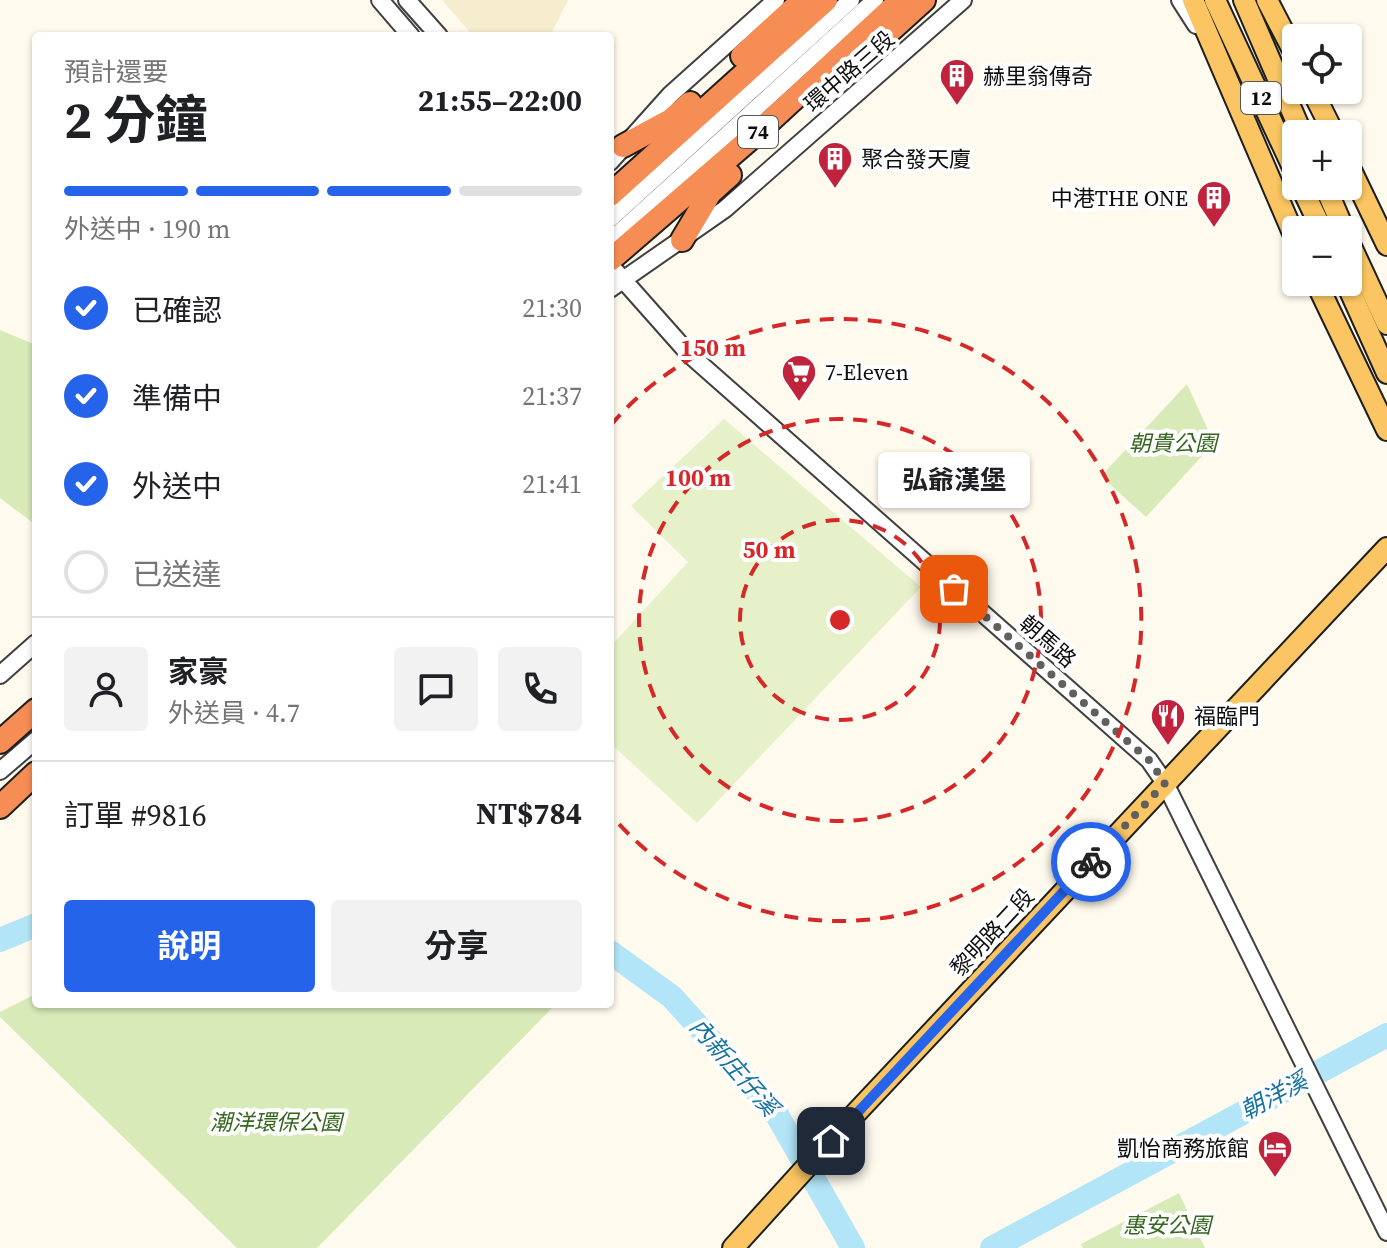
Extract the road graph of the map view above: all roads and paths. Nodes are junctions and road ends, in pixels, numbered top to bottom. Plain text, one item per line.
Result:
1 (380, 0) edge
2 (407, 0) edge
3 (776, 0) edge
4 (803, 0) edge
5 (826, 0) edge
6 (851, 0) edge
7 (875, 0) edge
8 (901, 0) edge
9 (924, 0) edge
10 (963, 0) edge
11 (1180, 0) edge
12 (1186, 0) edge
13 (1193, 0) edge
14 (1215, 0) edge
15 (1271, 0) edge
16 (1246, 6) edge
17 (1282, 25) edge
18 (408, 32) edge
19 (435, 32) edge
20 (1242, 117) junction
21 (1296, 120) edge
22 (1282, 144) edge
23 (616, 154) edge
24 (614, 191) edge
25 (1362, 193) edge
26 (614, 215) edge
27 (1285, 216) edge
28 (614, 237) edge
29 (682, 240) junction
30 (1387, 245) edge
31 (1362, 270) edge
32 (614, 272) edge
33 (614, 273) edge
34 (614, 274) edge
35 (1323, 296) edge
36 (1352, 296) edge
37 (1387, 324) edge
38 (1387, 373) edge
39 (1387, 430) edge
40 (1387, 548) edge
41 (32, 647) edge
42 (0, 675) edge
43 (32, 702) edge
44 (32, 714) edge
45 (32, 728) edge
46 (0, 730) edge
47 (0, 742) edge
48 (32, 743) edge
49 (0, 756) edge
50 (32, 759) edge
51 (0, 771) edge
52 (32, 777) edge
53 (1165, 783) junction
54 (32, 785) edge
55 (0, 787) edge
56 (0, 807) edge
57 (0, 814) edge
58 (1387, 1232) edge
59 (733, 1248) edge

1 - 18 street
2 - 19 street
3 - 23 street
4 - 23 highway
5 - 24 highway, 74
6 - 26 street
7 - 28 street, 環中路三段
8 - 32 highway, 74
9 - 29 highway, 74
10 - 29 street, 環中路三段
11 - 20 street
12 - 20 street
13 - 20 main road, 12
14 - 22 main road, 12
15 - 17 main road, 12
16 - 21 main road, 12
20 - 27 main road, 12
25 - 30 main road
29 - 33 street, 環中路三段
31 - 37 main road
34 - 53 street, 朝馬路
35 - 39 main road
36 - 38 main road
40 - 53 main road, 黎明路二段
41 - 42 street
43 - 46 highway
44 - 47 highway
45 - 49 street
48 - 51 street
50 - 55 highway
52 - 56 highway
53 - 58 street, 朝馬路
53 - 59 main road, 黎明路二段
54 - 57 street

